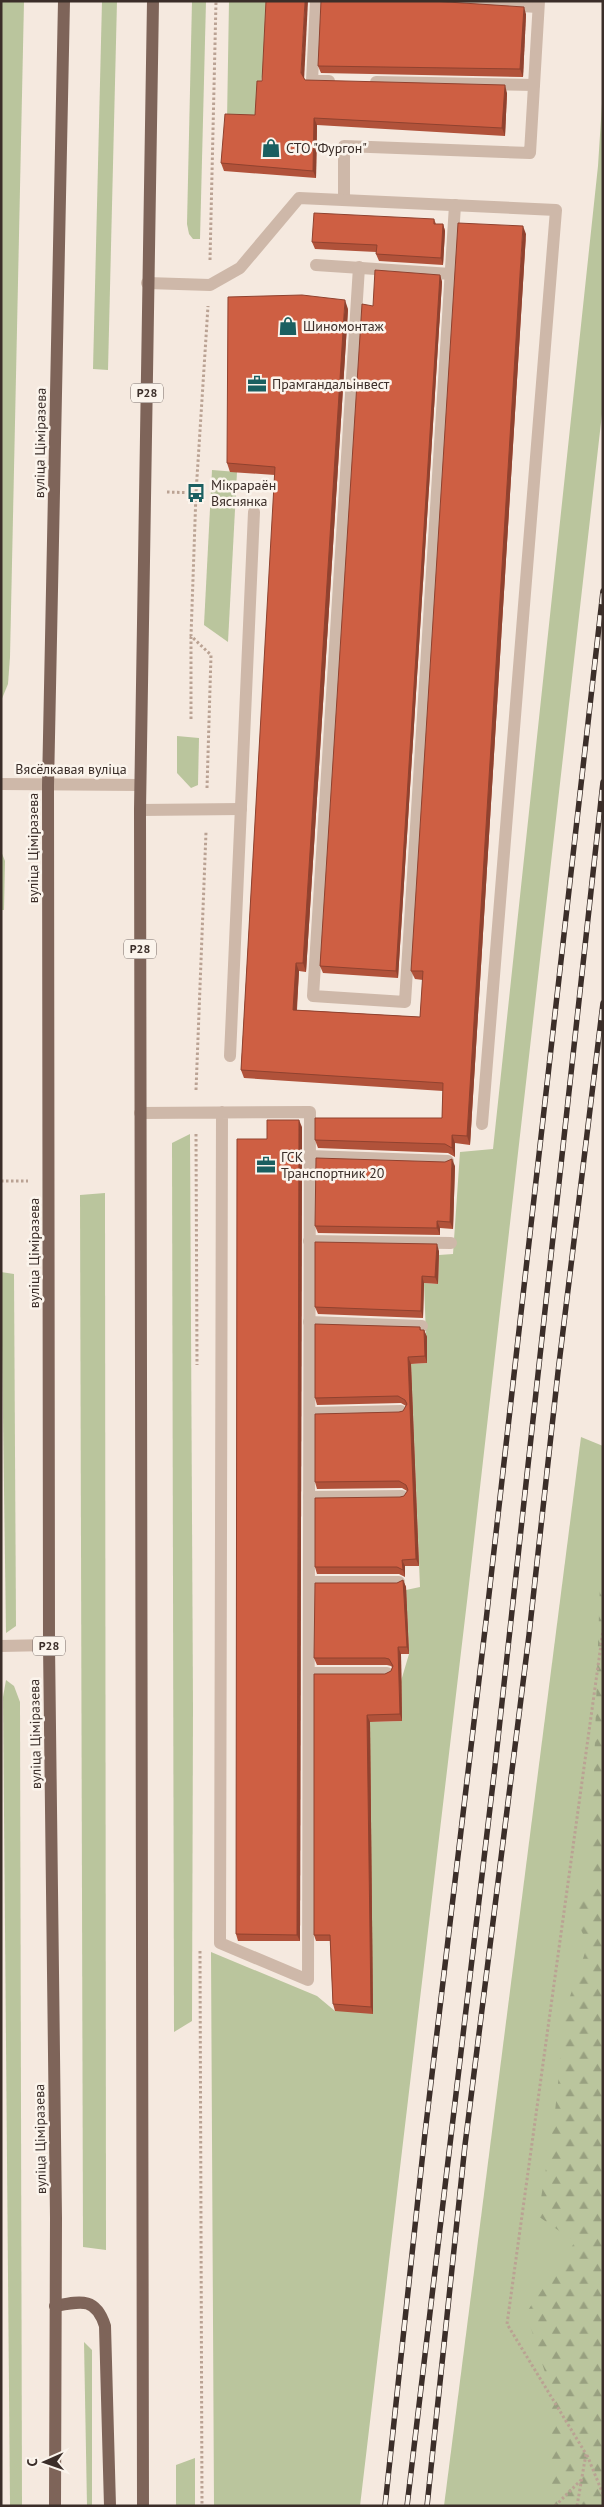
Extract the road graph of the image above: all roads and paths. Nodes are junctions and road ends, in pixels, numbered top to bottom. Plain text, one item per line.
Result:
1 (64, 1) edge
2 (153, 1) edge
3 (316, 1) edge
4 (436, 1) edge
5 (538, 4) edge
6 (341, 82) edge
7 (360, 82) edge
8 (534, 85) junction
9 (344, 200) junction
10 (455, 205) junction
11 (316, 265) dead end
12 (359, 267) junction
13 (451, 274) junction
14 (147, 283) junction
15 (146, 491) junction
16 (196, 493) dead end
17 (254, 512) dead end
18 (191, 636) dead end
19 (191, 719) dead end
20 (1, 784) edge
21 (140, 785) junction
22 (48, 786) junction
23 (241, 809) junction
24 (140, 810) junction
25 (230, 1056) dead end
26 (222, 1112) junction
27 (140, 1113) junction
28 (482, 1124) dead end
29 (310, 1156) junction
30 (448, 1161) edge
31 (309, 1240) junction
32 (451, 1243) dead end
33 (309, 1322) junction
34 (422, 1326) edge
35 (310, 1412) junction
36 (401, 1412) edge
37 (402, 1496) edge
38 (309, 1497) junction
39 (309, 1582) junction
40 (399, 1582) edge
41 (603, 1630) edge
42 (49, 1645) junction
43 (1, 1646) edge
44 (309, 1673) junction
45 (387, 1673) edge
46 (55, 2306) junction
47 (586, 2454) junction
48 (582, 2479) junction
49 (603, 2494) edge
50 (55, 2506) edge
51 (110, 2506) edge
52 (143, 2506) edge
53 (555, 2506) edge
54 (577, 2506) edge

1 - 22 main road, вуліца Ціміразева / Р28
2 - 14 main road, Р28
3 - 6 street
4 - 5 street
5 - 8 street
7 - 8 street
8 - 9 street
9 - 10 street
9 - 14 street
10 - 13 street
10 - 28 street
11 - 12 street
12 - 13 street
12 - 13 street
14 - 15 main road, Р28
15 - 16 path
15 - 21 main road, Р28
17 - 23 street
18 - 19 path
20 - 22 street, Вясёлкавая вуліца
21 - 22 street, Вясёлкавая вуліца
21 - 24 main road, Р28
22 - 42 main road, вуліца Ціміразева / Р28
23 - 24 street
23 - 25 street
24 - 27 main road, Р28
26 - 27 street
26 - 29 street
26 - 44 street
27 - 52 main road, Р28
29 - 30 street
29 - 31 street
31 - 32 street
31 - 33 street
33 - 34 street
33 - 35 street
35 - 36 street
35 - 38 street
37 - 38 street
38 - 39 street
39 - 40 street
39 - 44 street
41 - 47 path
42 - 43 street
42 - 46 main road, вуліца Ціміразева / Р28
44 - 45 street
46 - 50 main road, вуліца Ціміразева / Р28
46 - 51 main road
47 - 48 path
47 - 49 path
48 - 53 path
48 - 54 path

